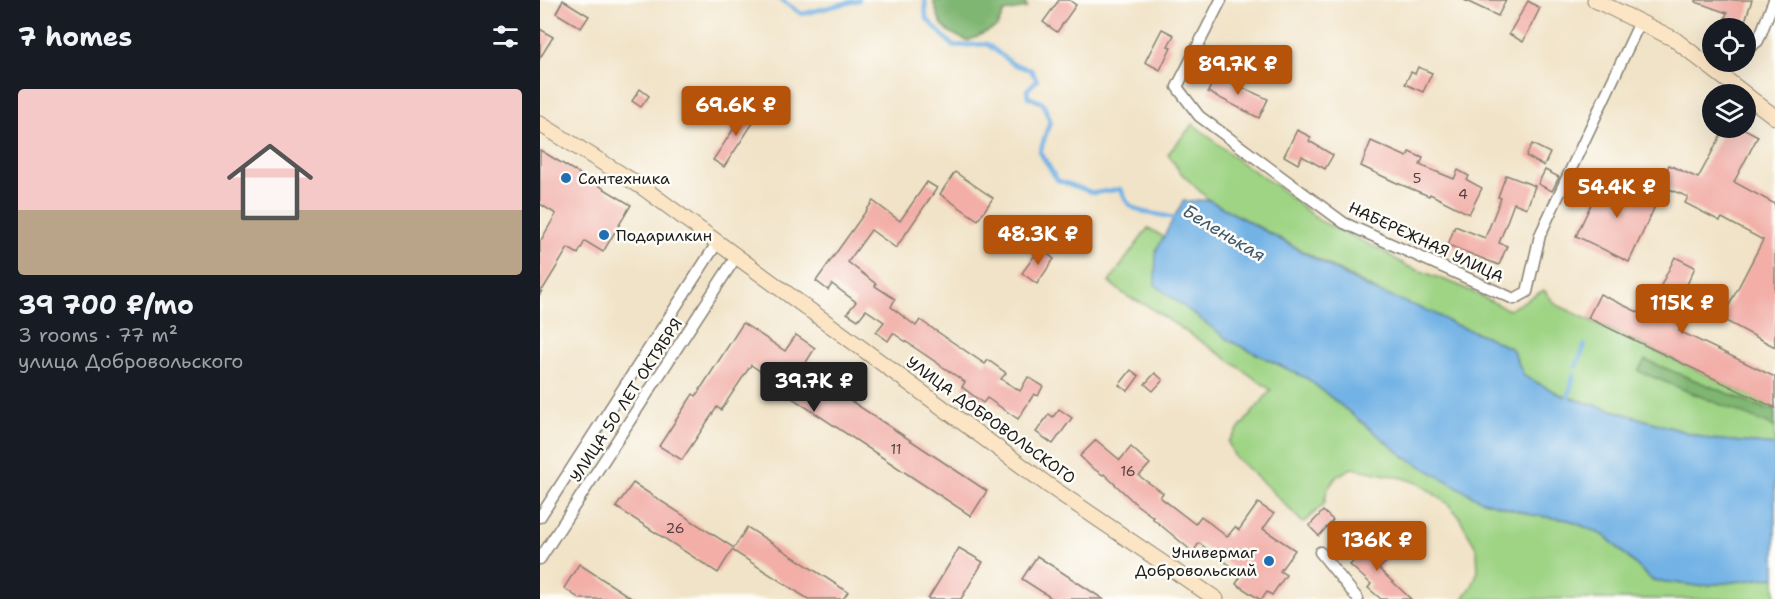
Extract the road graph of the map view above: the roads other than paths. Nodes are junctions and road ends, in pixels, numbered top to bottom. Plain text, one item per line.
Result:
1 (1221, 0) edge
2 (1595, 0) edge
3 (1774, 0) edge
4 (1640, 22) junction
5 (1756, 42) edge
6 (1702, 61) edge
7 (1716, 72) edge
8 (1732, 84) edge
9 (1756, 103) edge
10 (1775, 117) edge
11 (540, 124) edge
12 (717, 243) junction
13 (736, 257) junction
14 (540, 517) edge
15 (1320, 552) dead end
16 (540, 559) edge
17 (1216, 599) edge
18 (1358, 599) edge

1 - 4 street, НАБЕРЕЖНАЯ УЛИЦА
2 - 4 street
3 - 5 street
4 - 6 street
7 - 8 street
9 - 10 street
11 - 12 street, УЛИЦА ДОБРОВОЛЬСКОГО
12 - 13 street, УЛИЦА ДОБРОВОЛЬСКОГО
12 - 14 street, УЛИЦА 50 ЛЕТ ОКТЯБРЯ
13 - 16 street, УЛИЦА 50 ЛЕТ ОКТЯБРЯ
13 - 17 street, УЛИЦА ДОБРОВОЛЬСКОГО
15 - 18 street

